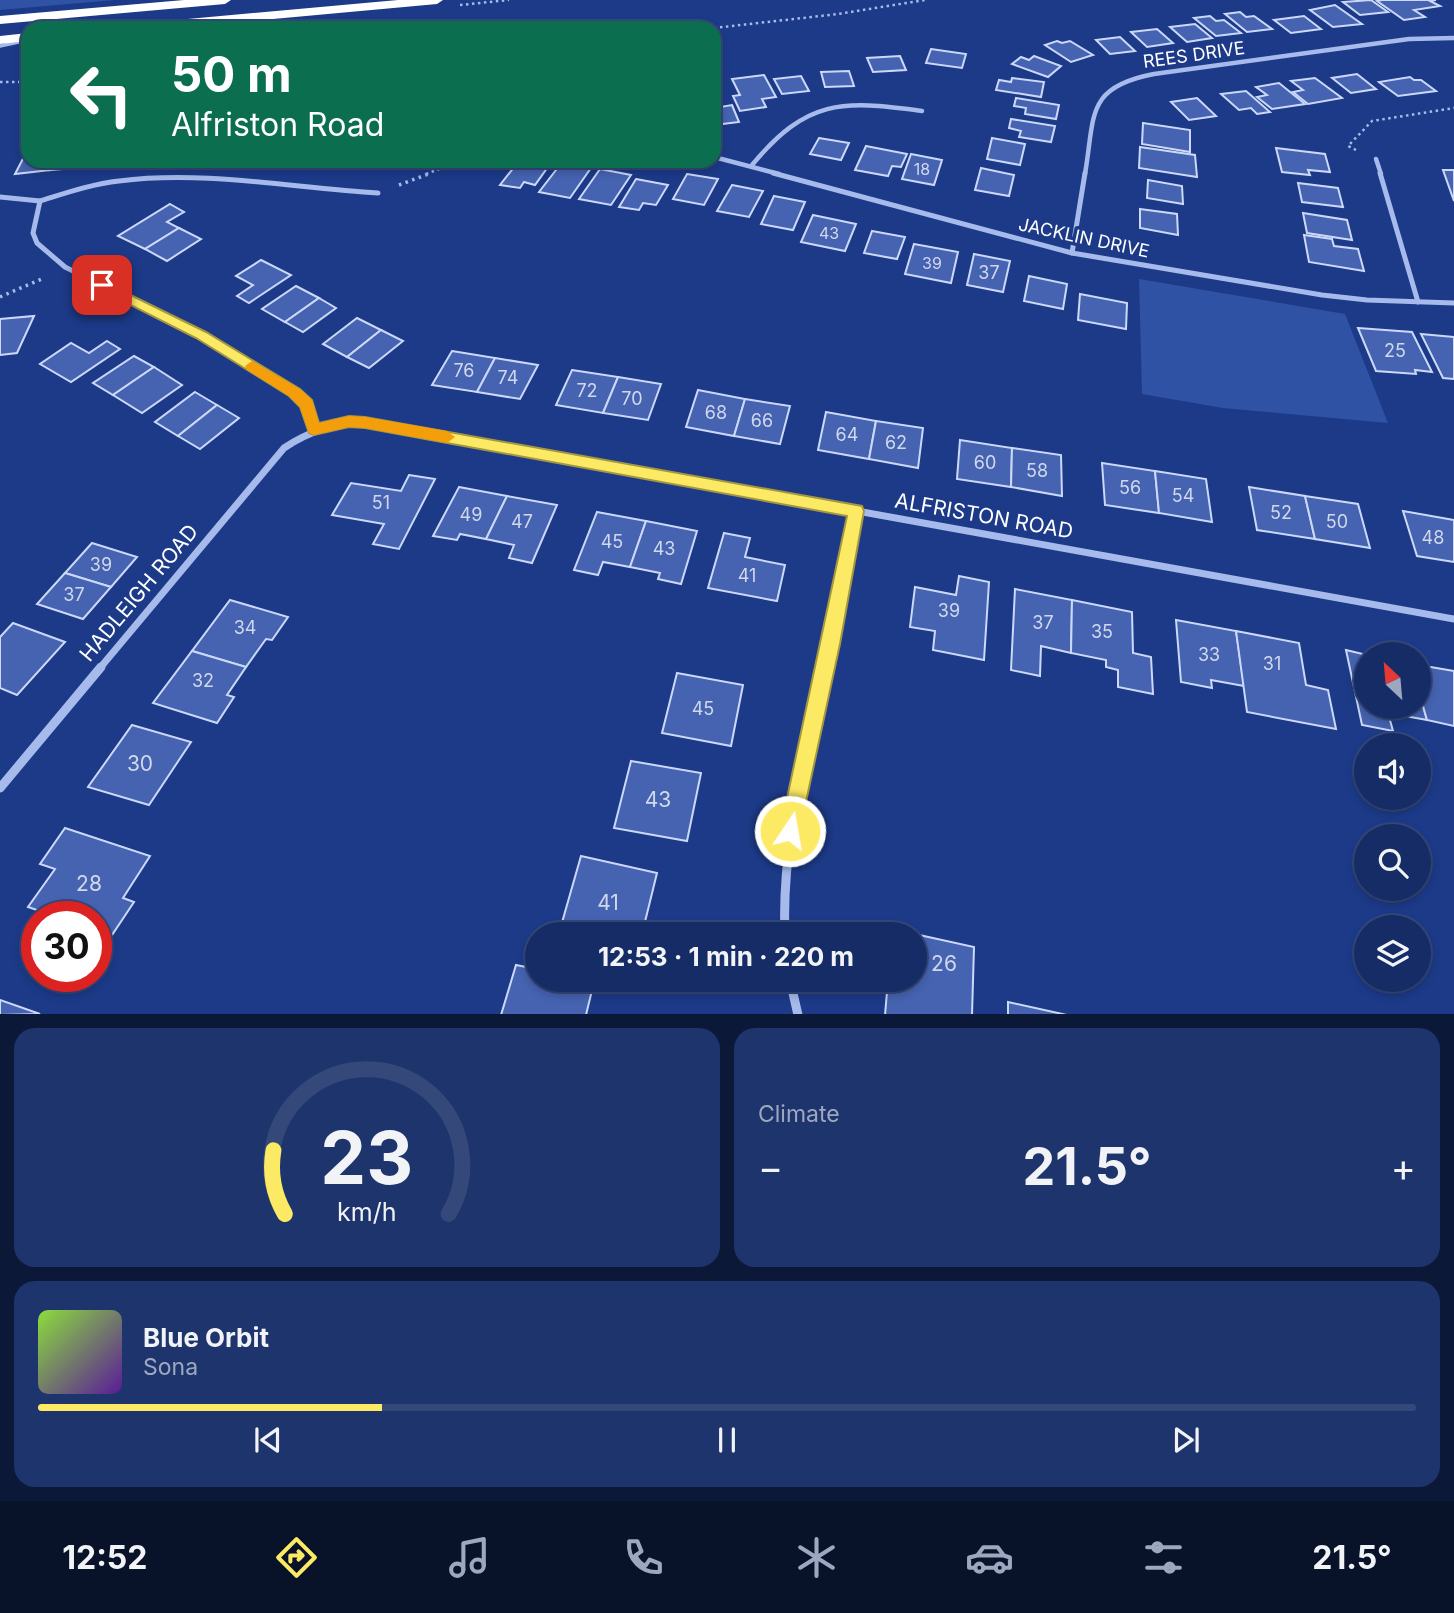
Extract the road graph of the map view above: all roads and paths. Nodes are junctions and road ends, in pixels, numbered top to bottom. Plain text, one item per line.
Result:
1 (225, 0) edge
2 (437, 0) edge
3 (925, 0) edge
4 (0, 20) edge
5 (209, 21) edge
6 (721, 27) edge
7 (1454, 38) edge
8 (21, 39) edge
9 (0, 40) edge
10 (21, 41) edge
11 (0, 46) edge
12 (0, 82) edge
13 (21, 82) edge
14 (1454, 108) edge
15 (922, 111) dead end
16 (721, 158) edge
17 (1376, 159) joint
18 (752, 165) junction
19 (443, 168) edge
20 (378, 193) joint
21 (0, 197) edge
22 (40, 201) junction
23 (1072, 253) junction
24 (65, 267) junction
25 (0, 297) edge
26 (1418, 302) junction
27 (1454, 303) edge
28 (314, 429) junction
29 (856, 511) junction
30 (1454, 619) edge
31 (0, 788) edge
32 (784, 922) edge
33 (792, 992) edge
34 (797, 1014) edge

1 - 4 highway
2 - 5 highway
3 - 6 path
7 - 23 street, REES DRIVE
8 - 9 highway
10 - 11 lane
12 - 13 path
14 - 17 path
15 - 18 street
16 - 18 street, JACKLIN DRIVE
17 - 26 street
18 - 23 street, JACKLIN DRIVE
19 - 20 path
20 - 22 street
21 - 22 street
22 - 24 street
23 - 26 street, JACKLIN DRIVE
24 - 25 path
24 - 28 street
26 - 27 street, JACKLIN DRIVE
28 - 29 street, ALFRISTON ROAD
28 - 31 street, HADLEIGH ROAD
29 - 30 street, ALFRISTON ROAD
29 - 32 street
33 - 34 street

